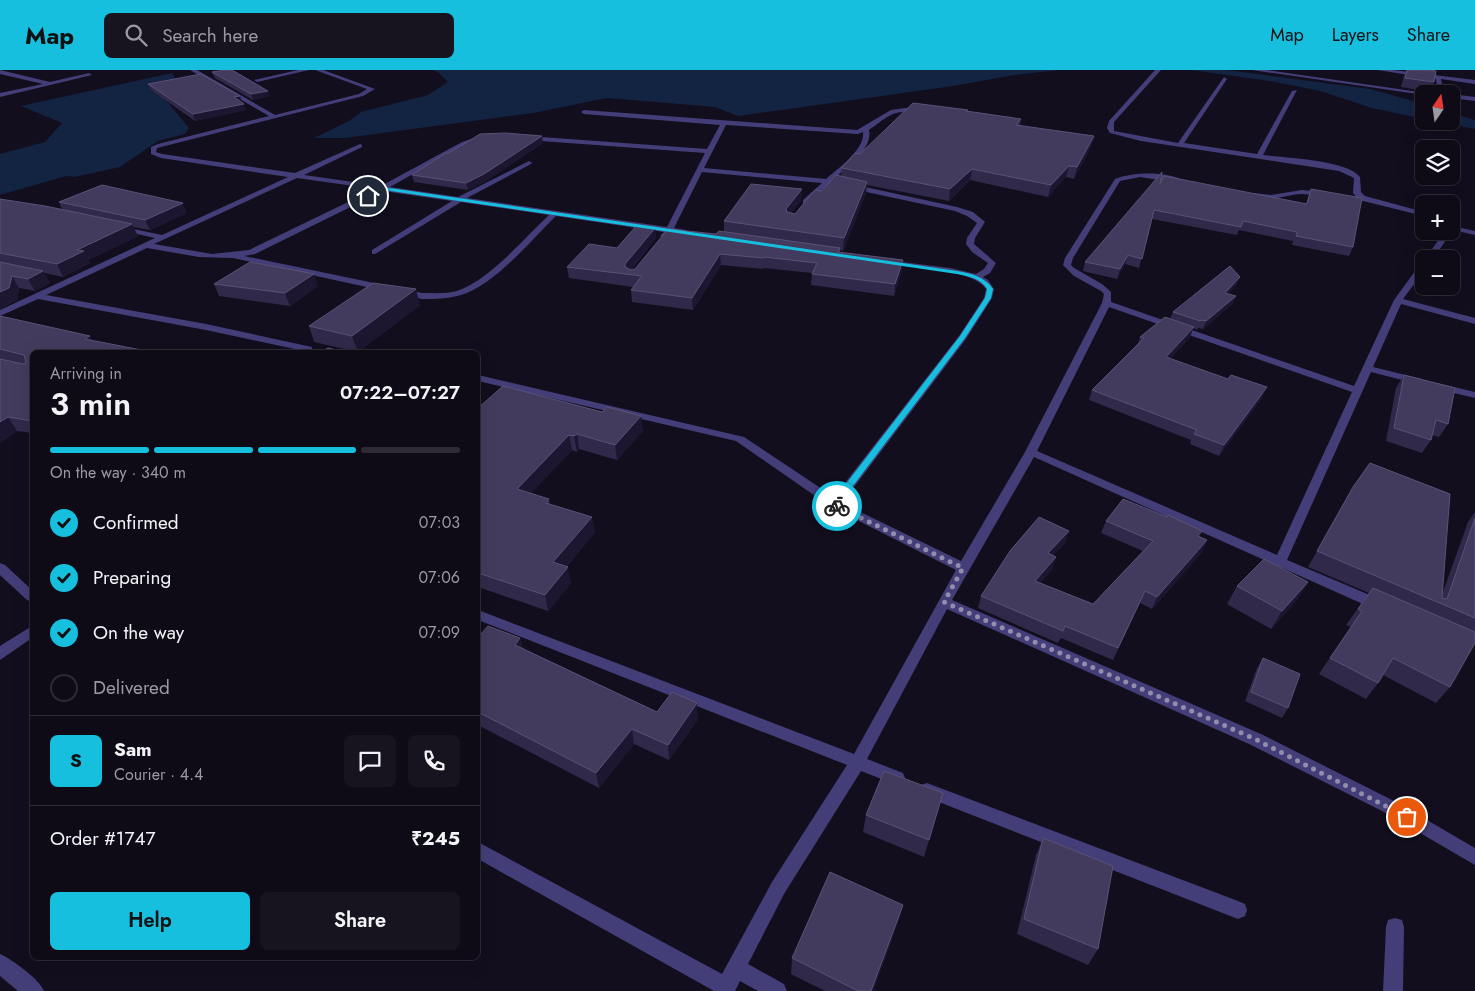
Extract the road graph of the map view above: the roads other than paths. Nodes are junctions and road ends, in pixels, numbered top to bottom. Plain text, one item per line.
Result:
1 (192, 70) edge
2 (306, 70) edge
3 (318, 70) edge
4 (1158, 70) edge
5 (1255, 70) edge
6 (1380, 70) edge
7 (0, 72) edge
8 (89, 76) dead end
9 (1438, 77) junction
10 (1224, 79) dead end
11 (257, 80) dead end
12 (1475, 82) edge
13 (53, 84) junction
14 (1439, 85) edge
15 (1295, 91) dead end
16 (1415, 92) edge
17 (0, 96) edge
18 (1460, 97) edge
19 (1475, 99) edge
20 (584, 112) dead end
21 (932, 112) edge
22 (274, 117) junction
23 (724, 123) junction
24 (866, 130) junction
25 (497, 136) edge
26 (516, 137) edge
27 (1180, 145) junction
28 (360, 146) dead end
29 (709, 151) junction
30 (1259, 156) junction
31 (529, 163) dead end
32 (700, 170) junction
33 (296, 176) junction
34 (827, 181) junction
35 (1192, 183) edge
36 (383, 188) junction
37 (1247, 194) edge
38 (1333, 195) edge
39 (1352, 197) edge
40 (1362, 198) junction
41 (460, 199) junction
42 (801, 209) edge
43 (1415, 212) edge
44 (555, 213) junction
45 (105, 225) edge
46 (669, 230) junction
47 (1460, 230) edge
48 (688, 233) edge
49 (1475, 233) edge
50 (162, 237) junction
51 (146, 245) junction
52 (656, 246) edge
53 (375, 252) dead end
54 (235, 256) junction
55 (881, 262) edge
56 (976, 277) junction
57 (1415, 277) edge
58 (46, 278) dead end
59 (65, 282) junction
60 (37, 296) junction
61 (1398, 300) junction
62 (1106, 303) junction
63 (0, 313) edge
64 (1475, 321) edge
65 (309, 348) dead end
66 (1367, 368) junction
67 (480, 378) edge
68 (1357, 390) junction
69 (1475, 395) edge
70 (1031, 452) junction
71 (835, 504) junction
72 (1280, 562) junction
73 (0, 568) edge
74 (963, 568) junction
75 (30, 595) edge
76 (944, 602) junction
77 (1395, 612) edge
78 (480, 616) edge
79 (30, 632) edge
80 (0, 654) edge
81 (857, 763) junction
82 (480, 851) edge
83 (1475, 857) edge
84 (1238, 910) dead end
85 (1395, 927) dead end
86 (0, 964) edge
87 (736, 968) junction
88 (725, 989) edge
89 (34, 991) edge
90 (777, 991) edge
91 (1392, 991) edge

1 - 22 street
2 - 11 street
3 - 22 street
4 - 27 street
5 - 16 street
6 - 9 street
7 - 13 street
8 - 13 street
9 - 12 street
9 - 14 street
10 - 27 street
13 - 17 street
15 - 30 street
18 - 19 street
20 - 23 street
21 - 24 street
22 - 33 street
23 - 24 street
23 - 29 street
24 - 34 street
25 - 36 street
26 - 29 street
27 - 30 street
28 - 33 street
29 - 32 street
30 - 40 street
31 - 41 street
32 - 34 street
32 - 46 street
33 - 36 street
33 - 50 street
34 - 42 street
34 - 56 street
35 - 62 street
36 - 41 street
36 - 54 street
37 - 38 street
39 - 40 street
40 - 43 street
41 - 44 street
41 - 53 street
44 - 46 street
44 - 54 street
45 - 50 street
46 - 48 street
46 - 52 street
47 - 49 street
50 - 51 street
51 - 54 street
51 - 59 street
55 - 56 street
56 - 71 street
57 - 61 street
58 - 59 street
59 - 60 street
60 - 63 street
60 - 65 street
61 - 64 street
61 - 66 street
62 - 68 street
62 - 70 street
66 - 68 street
66 - 69 street
67 - 71 street
68 - 72 street
70 - 72 street
70 - 74 street
71 - 74 street
72 - 77 street
73 - 75 street
74 - 76 street
76 - 81 street
76 - 83 street
78 - 81 street
79 - 80 street
81 - 84 street
81 - 87 street
82 - 88 street
85 - 91 street
86 - 89 street
87 - 88 street
87 - 90 street

